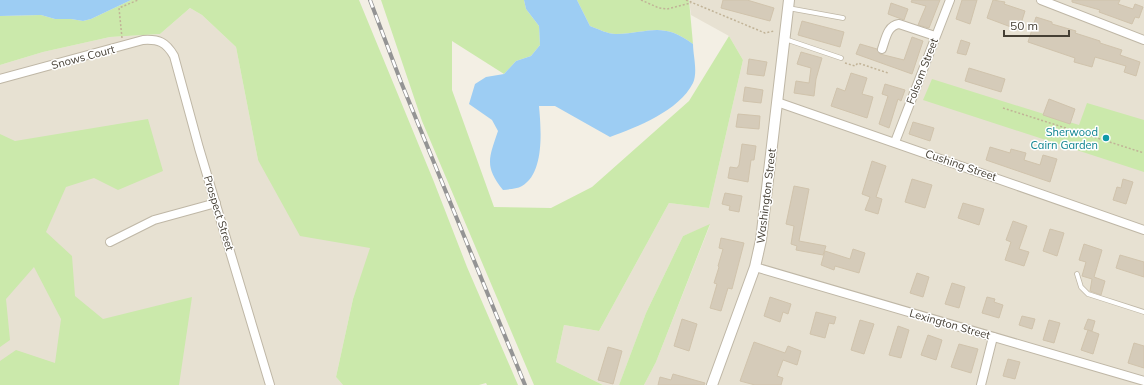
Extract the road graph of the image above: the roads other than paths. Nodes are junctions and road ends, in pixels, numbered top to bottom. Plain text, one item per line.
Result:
1 (950, 0) edge
2 (1041, 0) edge
3 (788, 4) edge
4 (843, 18) dead end
5 (935, 36) junction
6 (1144, 40) edge
7 (789, 41) junction
8 (165, 43) joint
9 (882, 49) dead end
10 (841, 58) road end
11 (0, 79) edge
12 (777, 102) junction
13 (895, 142) junction
14 (216, 203) junction
15 (1144, 230) edge
16 (110, 242) dead end
17 (755, 267) junction
18 (1077, 274) dead end
19 (1144, 312) edge
20 (993, 337) junction
21 (1144, 381) edge
22 (270, 385) edge
23 (712, 385) edge
24 (980, 385) edge

1 - 5 street, Folsom Street
2 - 6 street
3 - 4 lane
3 - 7 street, Washington Street
5 - 9 street
5 - 13 street, Folsom Street
7 - 10 lane
7 - 12 street, Washington Street
8 - 11 street, Snows Court
8 - 14 street, Prospect Street
12 - 13 street, Cushing Street
12 - 17 street, Washington Street
13 - 15 street, Cushing Street
14 - 16 street
14 - 22 street, Prospect Street
17 - 20 street, Lexington Street
17 - 23 street, Washington Street
18 - 19 lane
20 - 21 street, Lexington Street
20 - 24 street

